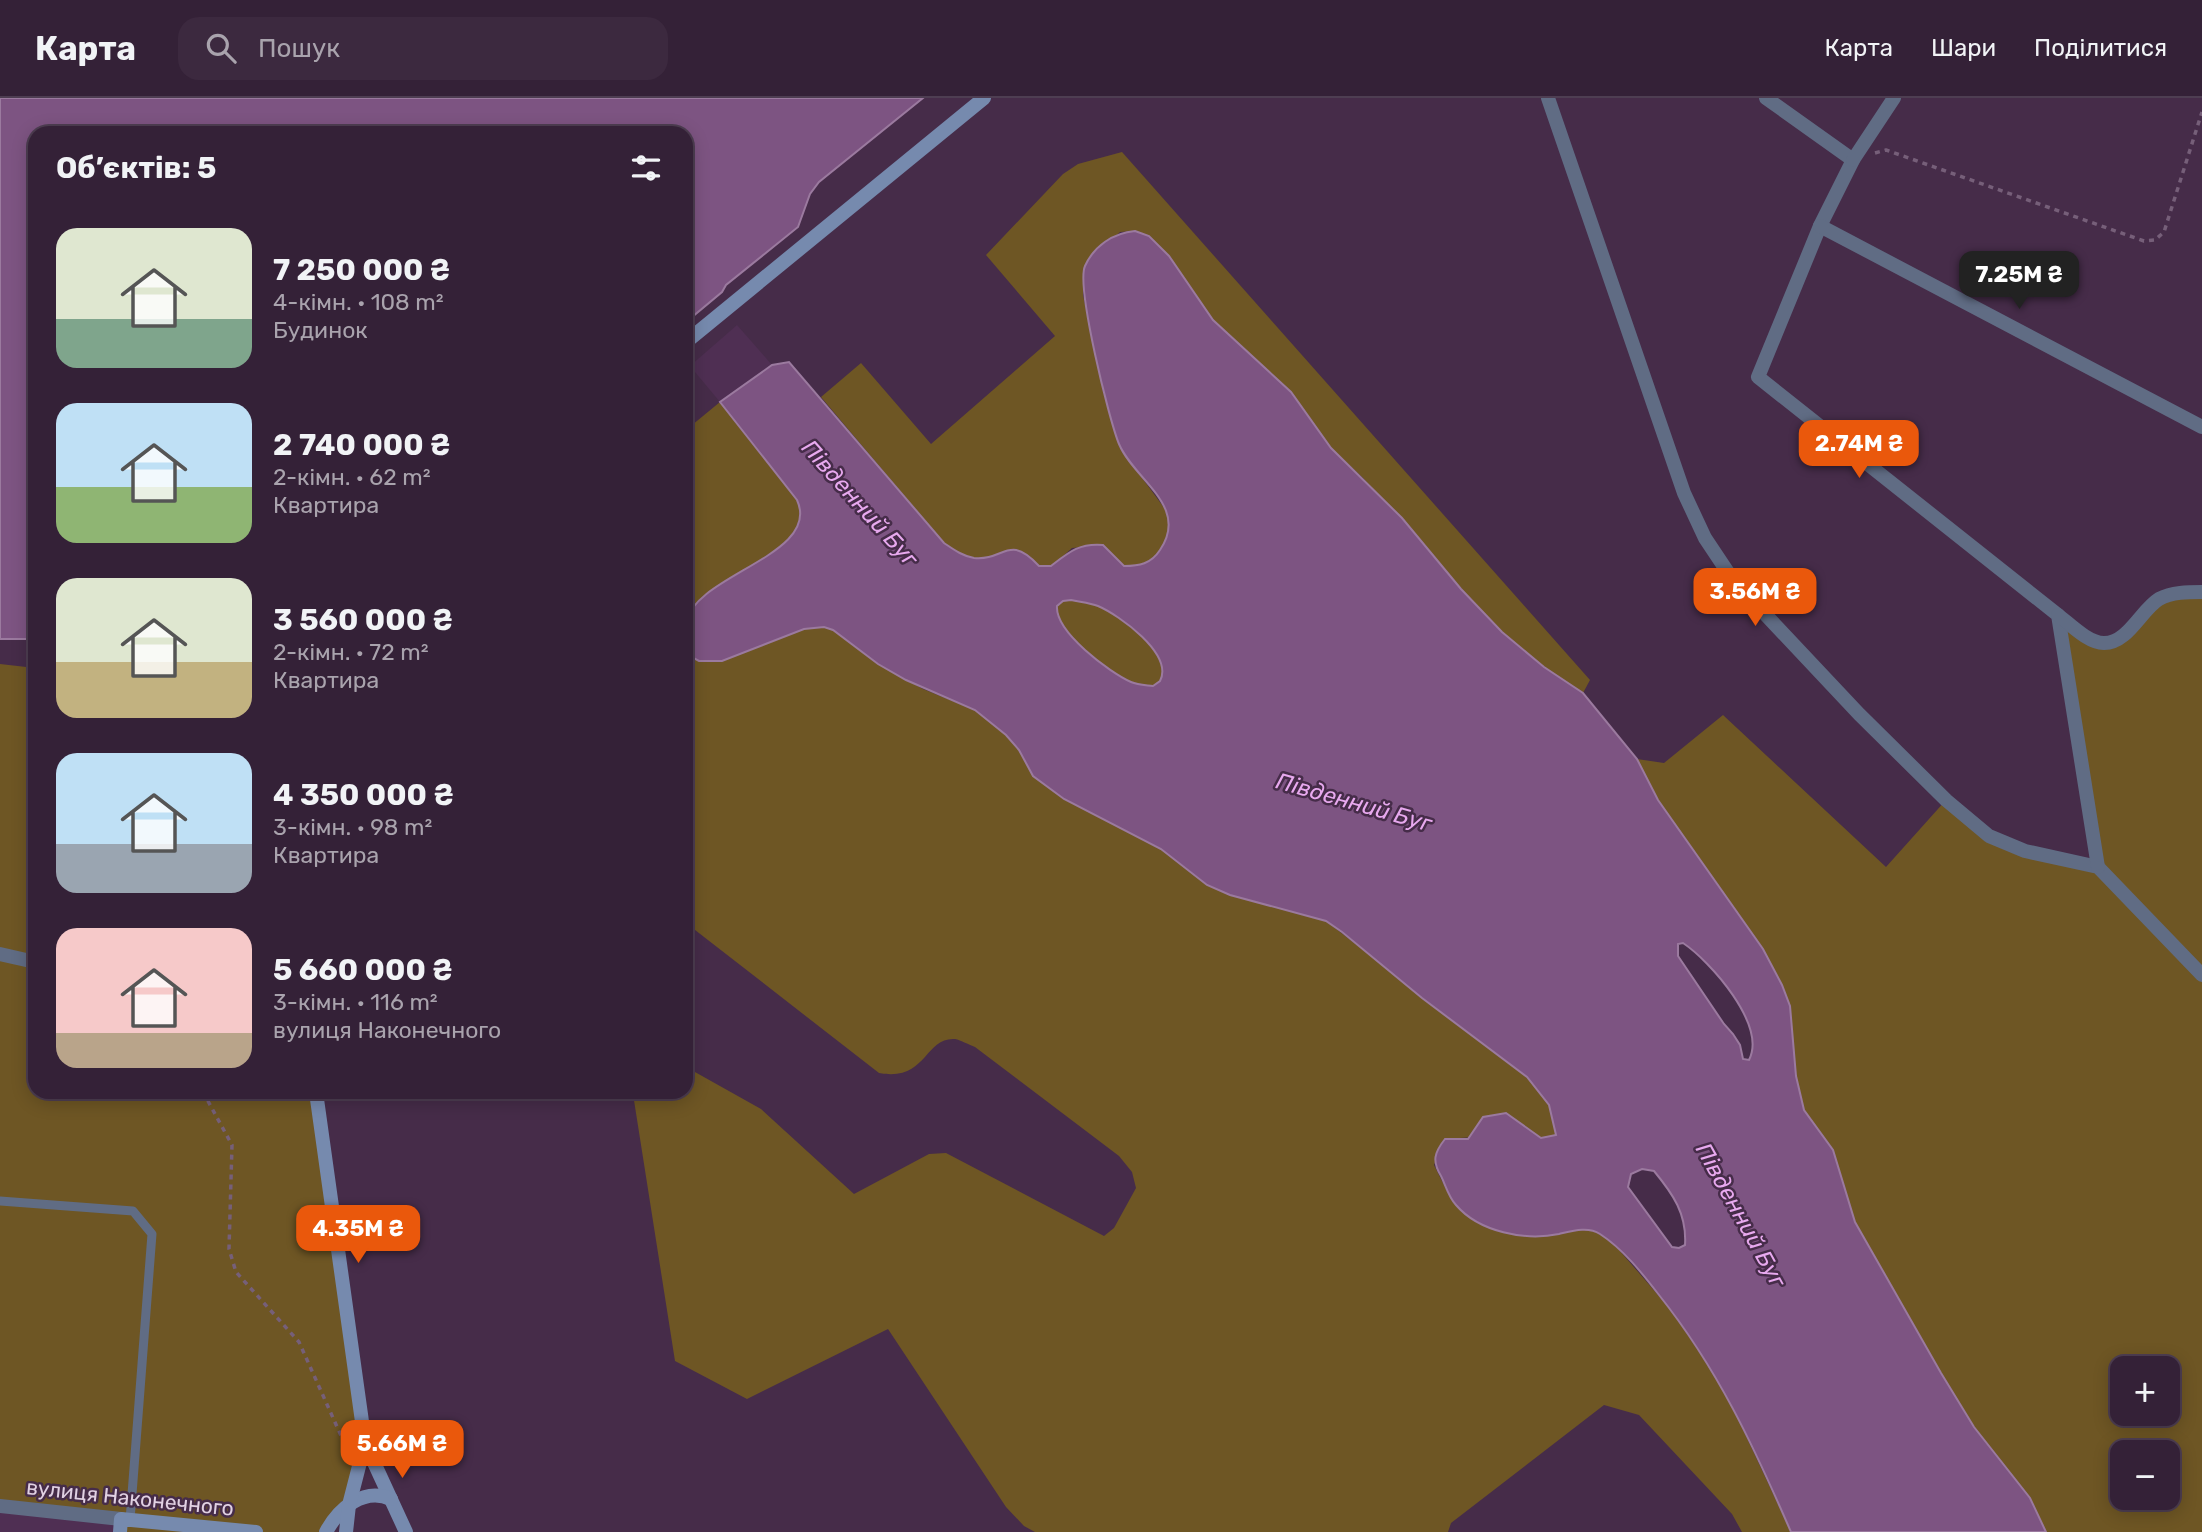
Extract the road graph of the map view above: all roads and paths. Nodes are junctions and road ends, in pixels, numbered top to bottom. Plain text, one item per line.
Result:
1 (984, 98) edge
2 (1548, 98) edge
3 (1766, 98) edge
4 (1894, 98) edge
5 (2202, 112) edge
6 (1853, 160) junction
7 (1820, 226) junction
8 (693, 336) edge
9 (2202, 427) edge
10 (2202, 592) edge
11 (2058, 615) junction
12 (2098, 867) junction
13 (0, 954) edge
14 (28, 960) edge
15 (2202, 975) edge
16 (207, 1099) edge
17 (317, 1099) edge
18 (0, 1201) edge
19 (365, 1443) junction
20 (356, 1472) junction
21 (391, 1499) junction
22 (349, 1504) junction
23 (0, 1506) edge
24 (124, 1524) edge
25 (256, 1532) edge
26 (326, 1532) edge
27 (346, 1532) edge
28 (406, 1532) edge

1 - 8 street
2 - 12 street
3 - 6 street
4 - 6 street
5 - 6 path
6 - 7 street
7 - 9 street
7 - 11 street
10 - 11 street
11 - 12 street
12 - 15 street
13 - 14 street
16 - 20 path
17 - 19 street
18 - 24 lane
19 - 20 street
19 - 21 street
20 - 22 street
21 - 22 street
21 - 28 street
22 - 26 street
22 - 27 street
23 - 24 street, вулиця Наконечного
24 - 25 street, вулиця Наконечного

